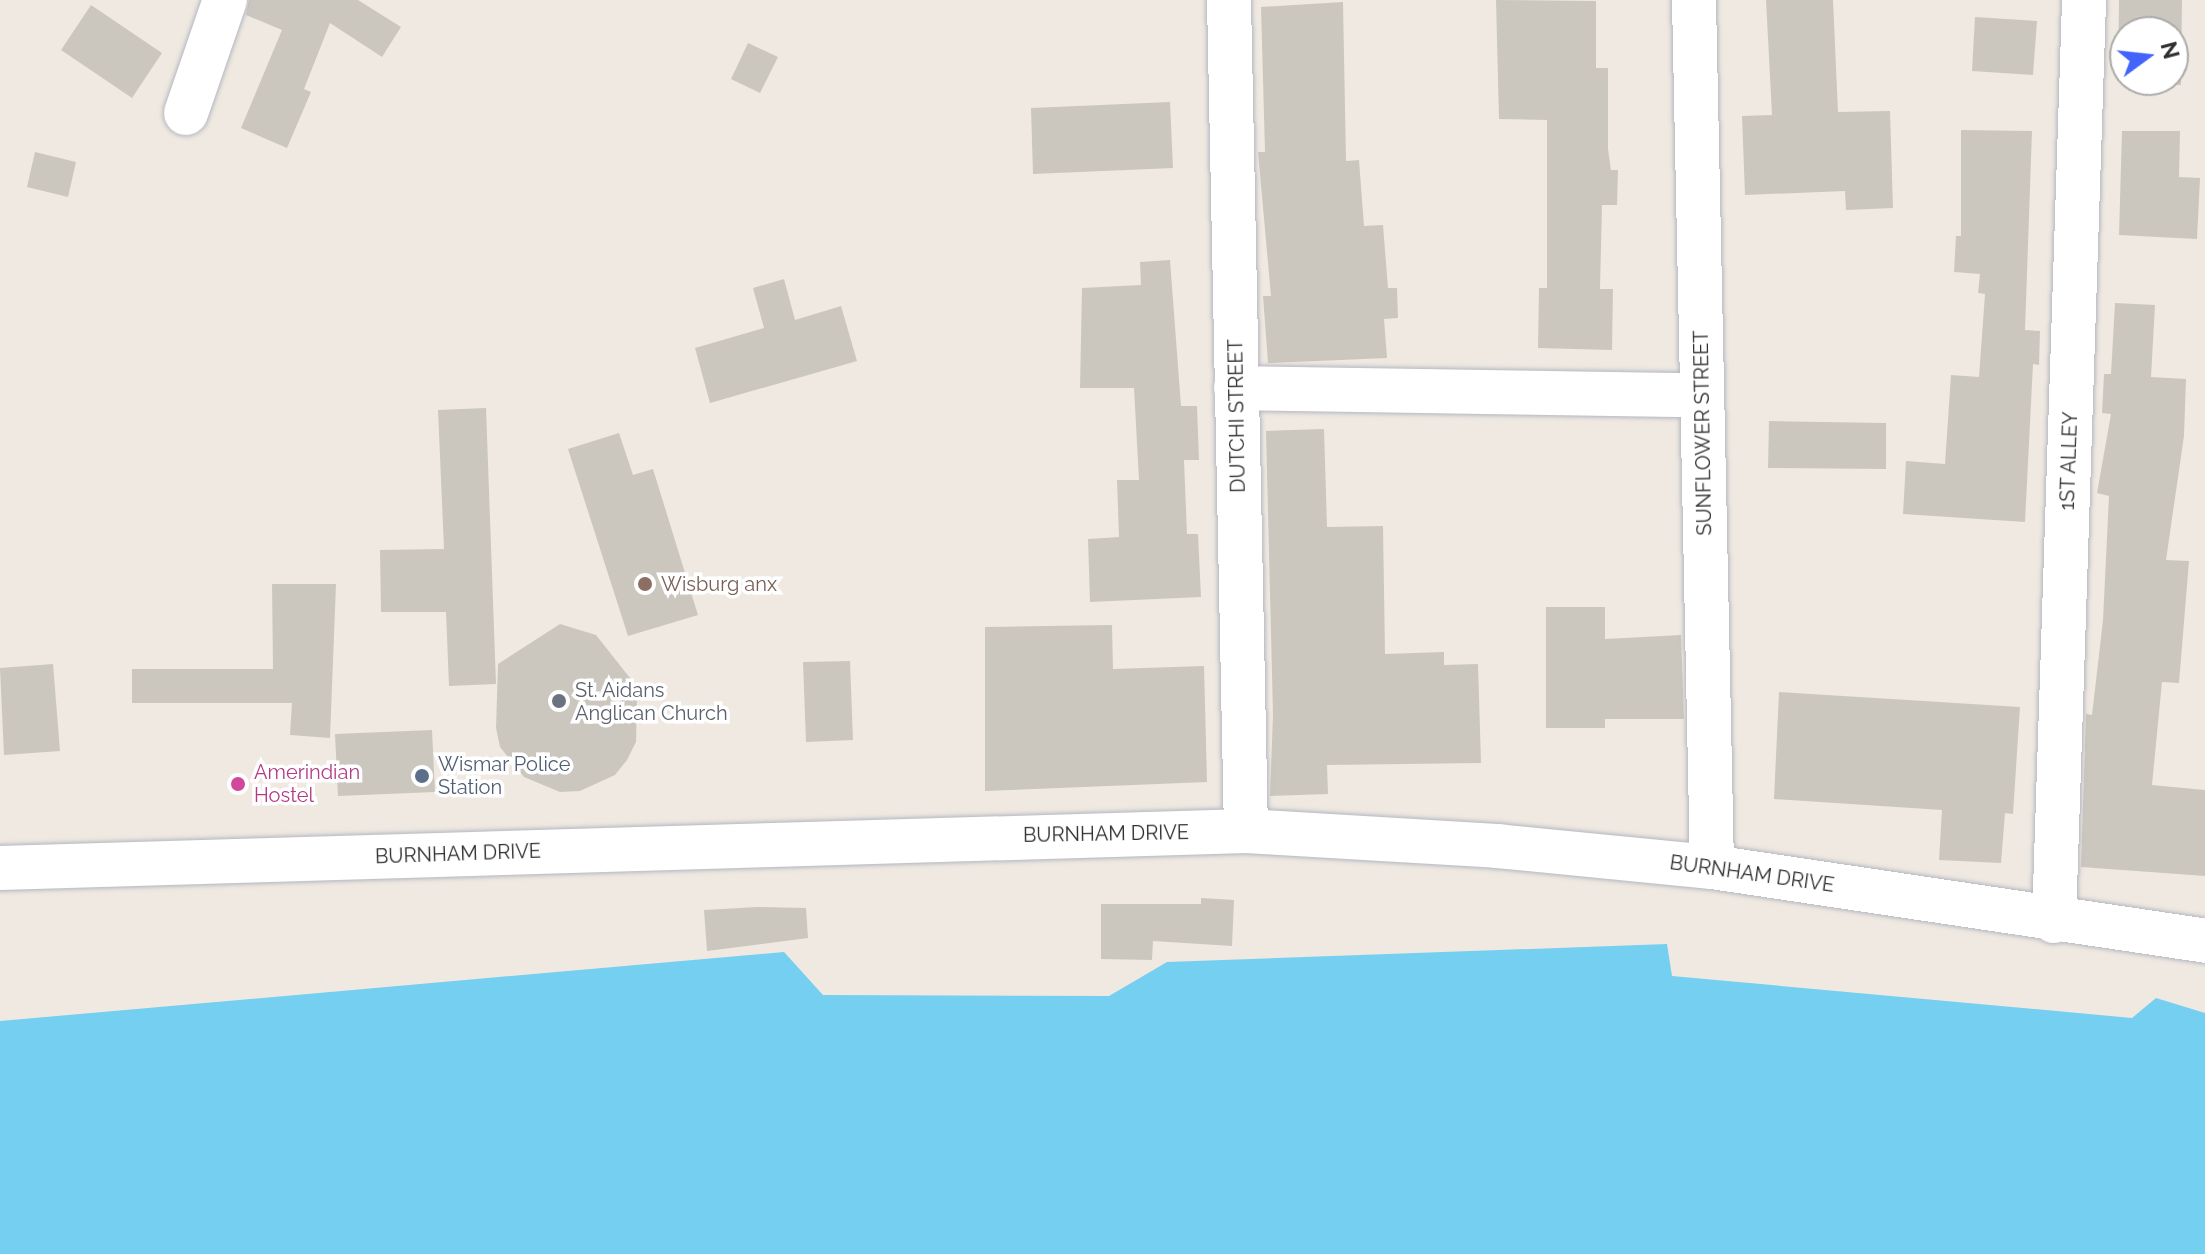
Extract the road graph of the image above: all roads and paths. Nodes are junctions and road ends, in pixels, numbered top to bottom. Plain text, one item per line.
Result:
1 (225, 0) edge
2 (1229, 0) edge
3 (1694, 0) edge
4 (2084, 0) edge
5 (186, 113) dead end
6 (1236, 388) junction
7 (1702, 395) junction
8 (1246, 831) junction
9 (1712, 867) junction
10 (0, 868) edge
11 (2054, 921) junction
12 (2205, 941) edge

1 - 5 street
2 - 6 street, DUTCHI STREET
3 - 7 street, SUNFLOWER STREET
4 - 11 street, 1ST ALLEY
6 - 7 street
6 - 8 street, DUTCHI STREET
7 - 9 street, SUNFLOWER STREET
8 - 9 street, BURNHAM DRIVE
8 - 10 street, BURNHAM DRIVE
9 - 11 street, BURNHAM DRIVE
11 - 12 street, BURNHAM DRIVE

